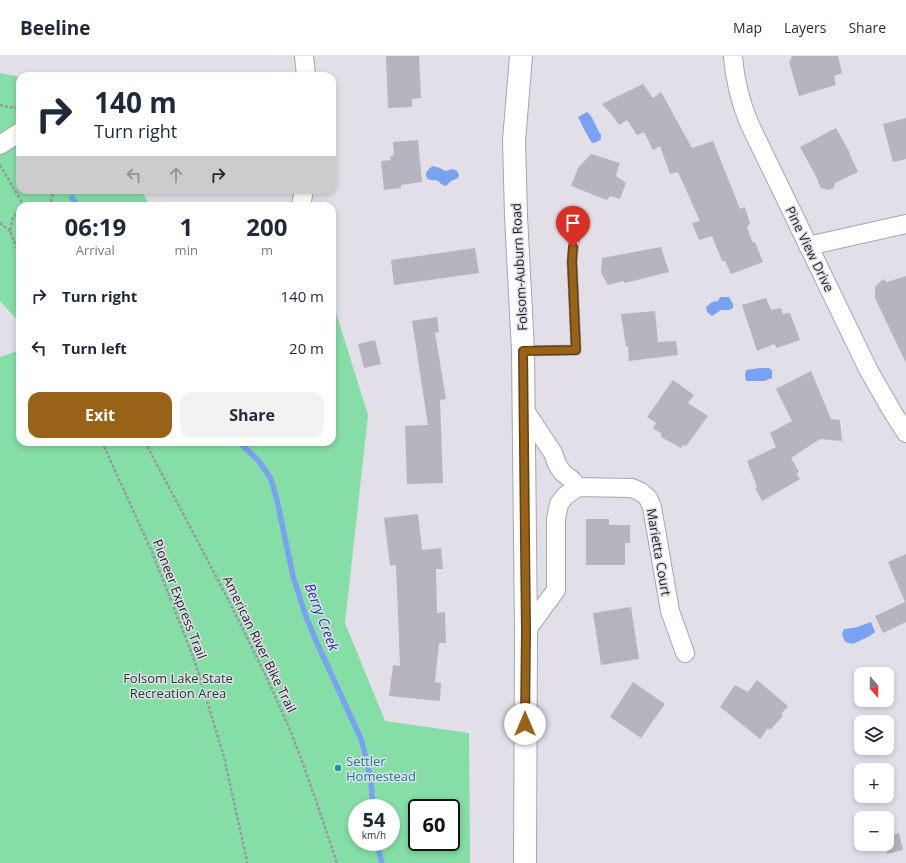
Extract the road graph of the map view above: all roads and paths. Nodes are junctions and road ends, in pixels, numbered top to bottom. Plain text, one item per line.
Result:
1 (304, 56) edge
2 (521, 56) edge
3 (733, 57) dead end
4 (306, 72) edge
5 (0, 105) edge
6 (16, 108) edge
7 (16, 135) edge
8 (0, 145) edge
9 (0, 165) edge
10 (16, 194) edge
11 (16, 215) edge
12 (0, 223) edge
13 (906, 224) edge
14 (10, 231) junction
15 (575, 233) dead end
16 (808, 246) junction
17 (16, 247) edge
18 (523, 351) junction
19 (524, 409) junction
20 (906, 433) edge
21 (104, 446) edge
22 (147, 446) edge
23 (578, 487) junction
24 (526, 631) junction
25 (685, 653) dead end
26 (246, 863) edge
27 (337, 863) edge
28 (524, 863) edge

1 - 4 street
2 - 18 main road, Folsom-Auburn Road
3 - 16 street, Pine View Drive
5 - 6 path
7 - 8 street
9 - 10 path
11 - 14 path
12 - 14 path
13 - 16 street
14 - 17 path
15 - 18 lane
16 - 20 street, Pine View Drive
18 - 19 main road, Folsom-Auburn Road
19 - 23 street
19 - 24 main road, Folsom-Auburn Road
21 - 26 path, Pioneer Express Trail
22 - 27 path, American River Bike Trail
23 - 24 street
23 - 25 street, Marietta Court
24 - 28 main road, Folsom-Auburn Road

